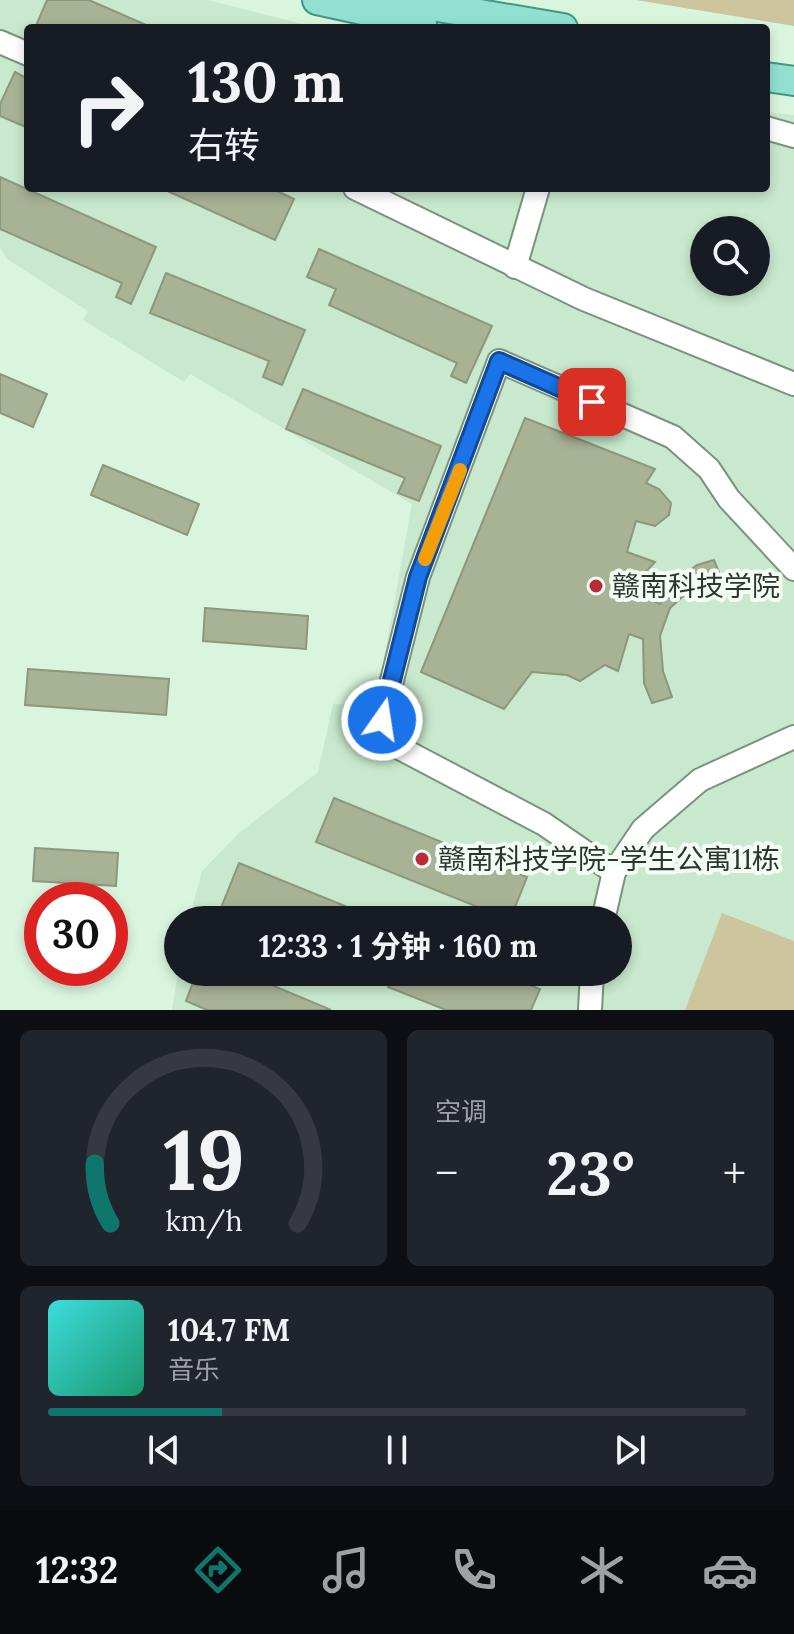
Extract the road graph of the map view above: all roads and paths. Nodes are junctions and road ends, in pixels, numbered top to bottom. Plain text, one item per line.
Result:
1 (317, 0) edge
2 (396, 0) edge
3 (430, 24) edge
4 (539, 24) edge
5 (0, 42) edge
6 (24, 52) edge
7 (770, 59) edge
8 (794, 62) edge
9 (770, 78) edge
10 (794, 81) edge
11 (770, 129) edge
12 (794, 136) edge
13 (363, 192) edge
14 (537, 192) edge
15 (515, 267) junction
16 (794, 384) edge
17 (794, 569) edge
18 (794, 737) edge
19 (614, 872) junction
20 (606, 906) edge
21 (591, 986) edge
22 (590, 1010) edge

1 - 3 main road
2 - 4 main road
5 - 6 street
7 - 8 main road
9 - 10 main road
11 - 12 street
13 - 15 street
14 - 15 street
15 - 16 street
17 - 19 street
18 - 19 street
19 - 20 street
21 - 22 street

